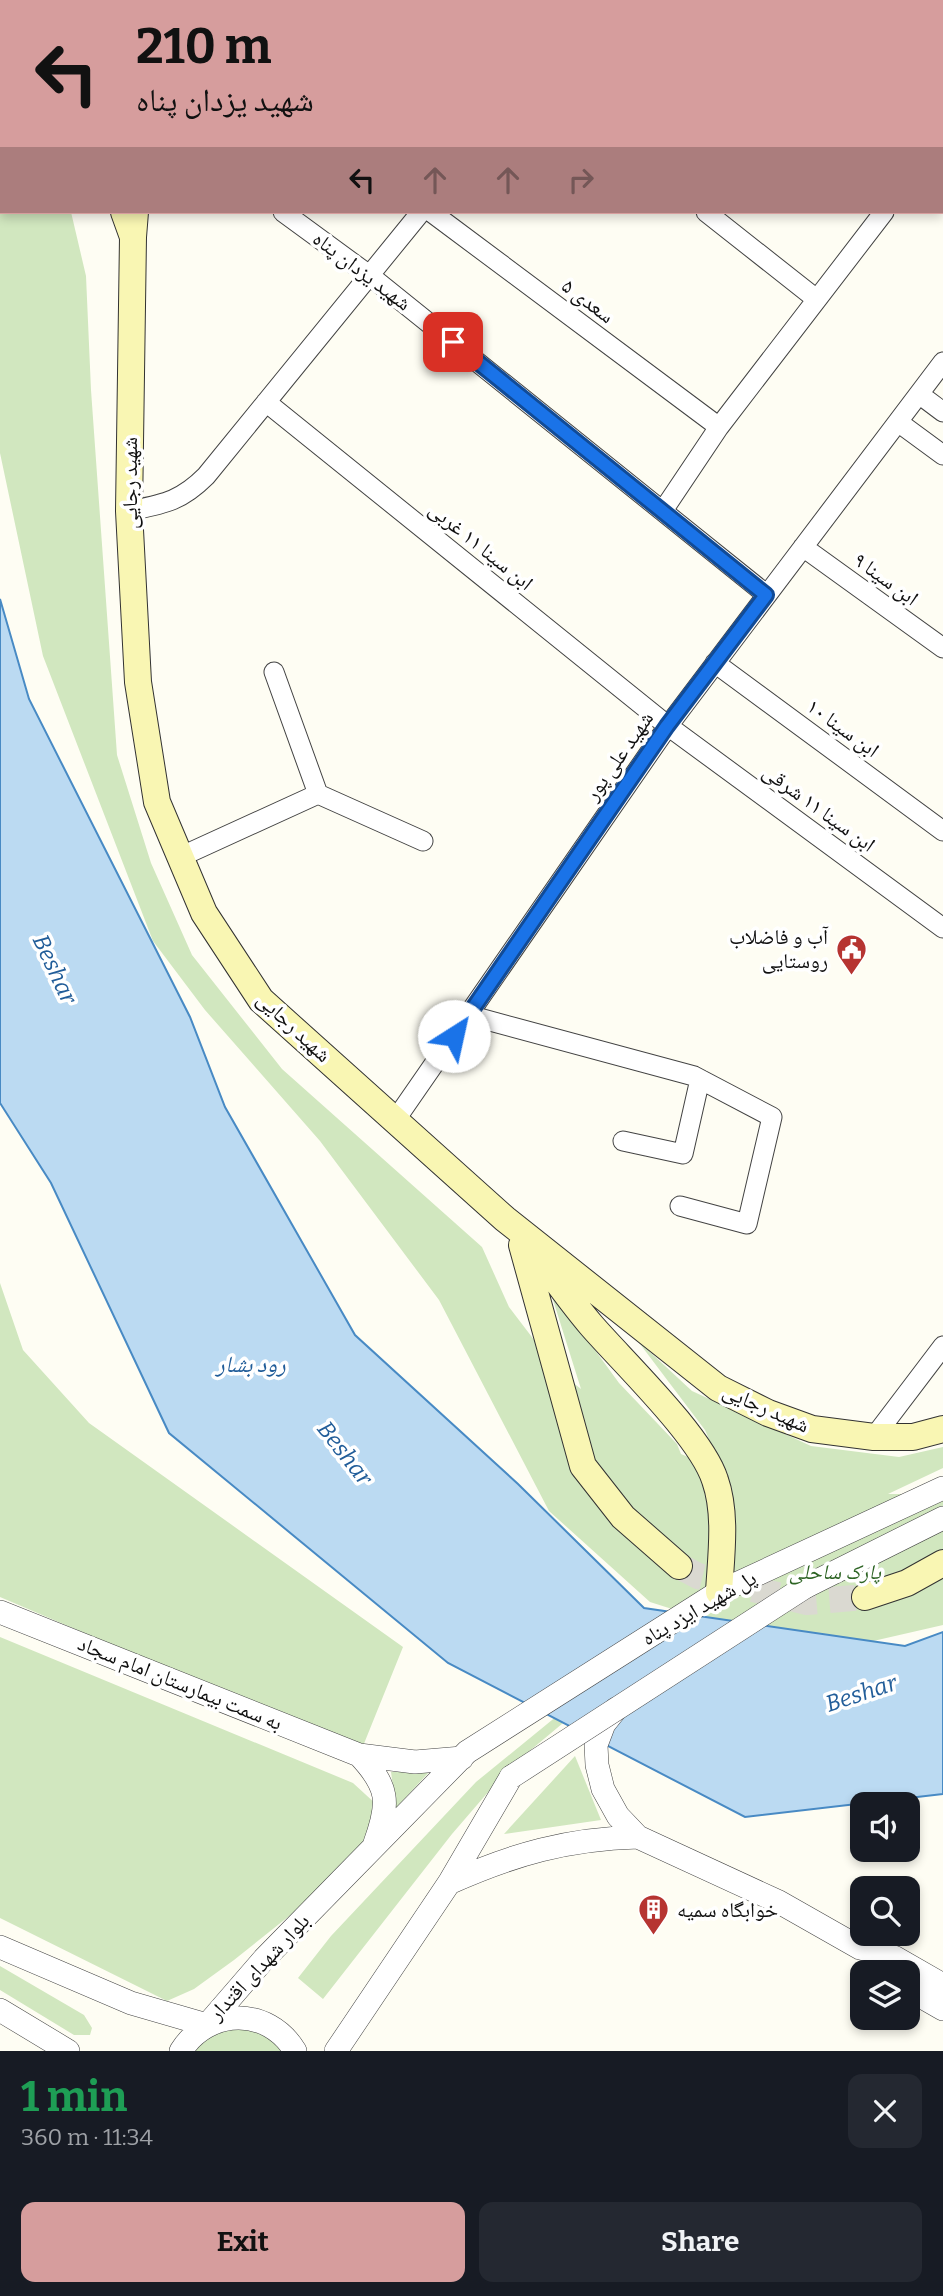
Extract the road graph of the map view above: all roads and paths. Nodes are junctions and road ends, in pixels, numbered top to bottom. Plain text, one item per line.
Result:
1 (286, 214) edge
2 (419, 214) edge
3 (434, 214) edge
4 (709, 214) edge
5 (882, 214) edge
6 (131, 220) edge
7 (369, 275) junction
8 (815, 298) junction
9 (943, 362) edge
10 (919, 394) junction
11 (266, 402) junction
12 (943, 412) edge
13 (898, 422) junction
14 (719, 427) junction
15 (943, 455) edge
16 (664, 509) junction
17 (128, 511) junction
18 (803, 548) junction
19 (766, 595) junction
20 (943, 648) edge
21 (715, 663) junction
22 (274, 671) dead end
23 (667, 726) junction
24 (318, 794) junction
25 (943, 831) edge
26 (423, 841) dead end
27 (180, 857) junction
28 (943, 928) edge
29 (468, 1016) junction
30 (700, 1079) junction
31 (396, 1119) junction
32 (623, 1141) dead end
33 (680, 1206) dead end
34 (518, 1229) junction
35 (943, 1346) edge
36 (943, 1429) edge
37 (874, 1437) junction
38 (943, 1488) edge
39 (943, 1518) edge
40 (943, 1563) edge
41 (679, 1566) tunnel mouth
42 (713, 1595) junction
43 (865, 1598) tunnel mouth
44 (0, 1612) edge
45 (616, 1709) junction
46 (359, 1755) junction
47 (464, 1755) junction
48 (638, 1837) junction
49 (374, 1845) junction
50 (449, 1883) junction
51 (0, 1947) edge
52 (860, 1948) junction
53 (873, 1960) edge
54 (943, 1985) edge
55 (920, 1996) edge
56 (943, 2009) edge
57 (0, 2010) edge
58 (207, 2025) junction
59 (68, 2051) edge
60 (181, 2051) edge
61 (295, 2051) edge
62 (336, 2051) edge

1 - 7 street, شهید یزدان پناه
2 - 7 street
3 - 14 street, سعدی ۵
4 - 8 street
5 - 8 street
6 - 17 main road, شهید رجایی
7 - 11 street
7 - 16 street, شهید یزدان پناه
8 - 14 street
9 - 10 street, شهید علی پور
10 - 12 street
10 - 13 street, شهید علی پور
11 - 17 street
11 - 23 street, ابن سینا ۱۱ غربی
13 - 15 street
13 - 18 street, شهید علی پور
14 - 16 street
16 - 19 street, شهید یزدان پناه
17 - 27 main road, شهید رجایی
18 - 19 street, شهید علی پور
18 - 20 street, ابن سینا ۹
19 - 21 street, شهید علی پور
21 - 23 street, شهید علی پور
21 - 25 street, ابن سینا ۱۰
22 - 24 street
23 - 28 street, ابن سینا ۱۱ شرقی
23 - 29 street, شهید علی پور
24 - 26 street
24 - 27 street
27 - 31 main road, شهید رجایی
29 - 30 street
29 - 31 street, شهید علی پور
30 - 32 street
30 - 33 street
31 - 34 main road, شهید رجایی
34 - 37 main road, شهید رجایی
34 - 41 main road
34 - 42 main road
35 - 37 street
36 - 37 main road, شهید رجایی
38 - 42 street, پل شهید ایزد پناه
39 - 45 street, پل شهید ایزد پناه, bridge
40 - 43 main road
42 - 47 street, پل شهید ایزد پناه
44 - 46 street, به سمت بیمارستان امام سجاد
45 - 48 street
45 - 50 street, پل شهید ایزد پناه, bridge
46 - 47 street
46 - 49 street
47 - 49 street, بلوار شهدای اقتدار
48 - 50 street
48 - 52 street
49 - 58 street, بلوار شهدای اقتدار
50 - 62 street
51 - 58 street, بلوار شهدای اقتدار
52 - 53 street
52 - 54 street
55 - 56 street
57 - 59 street
58 - 60 street
58 - 61 street

